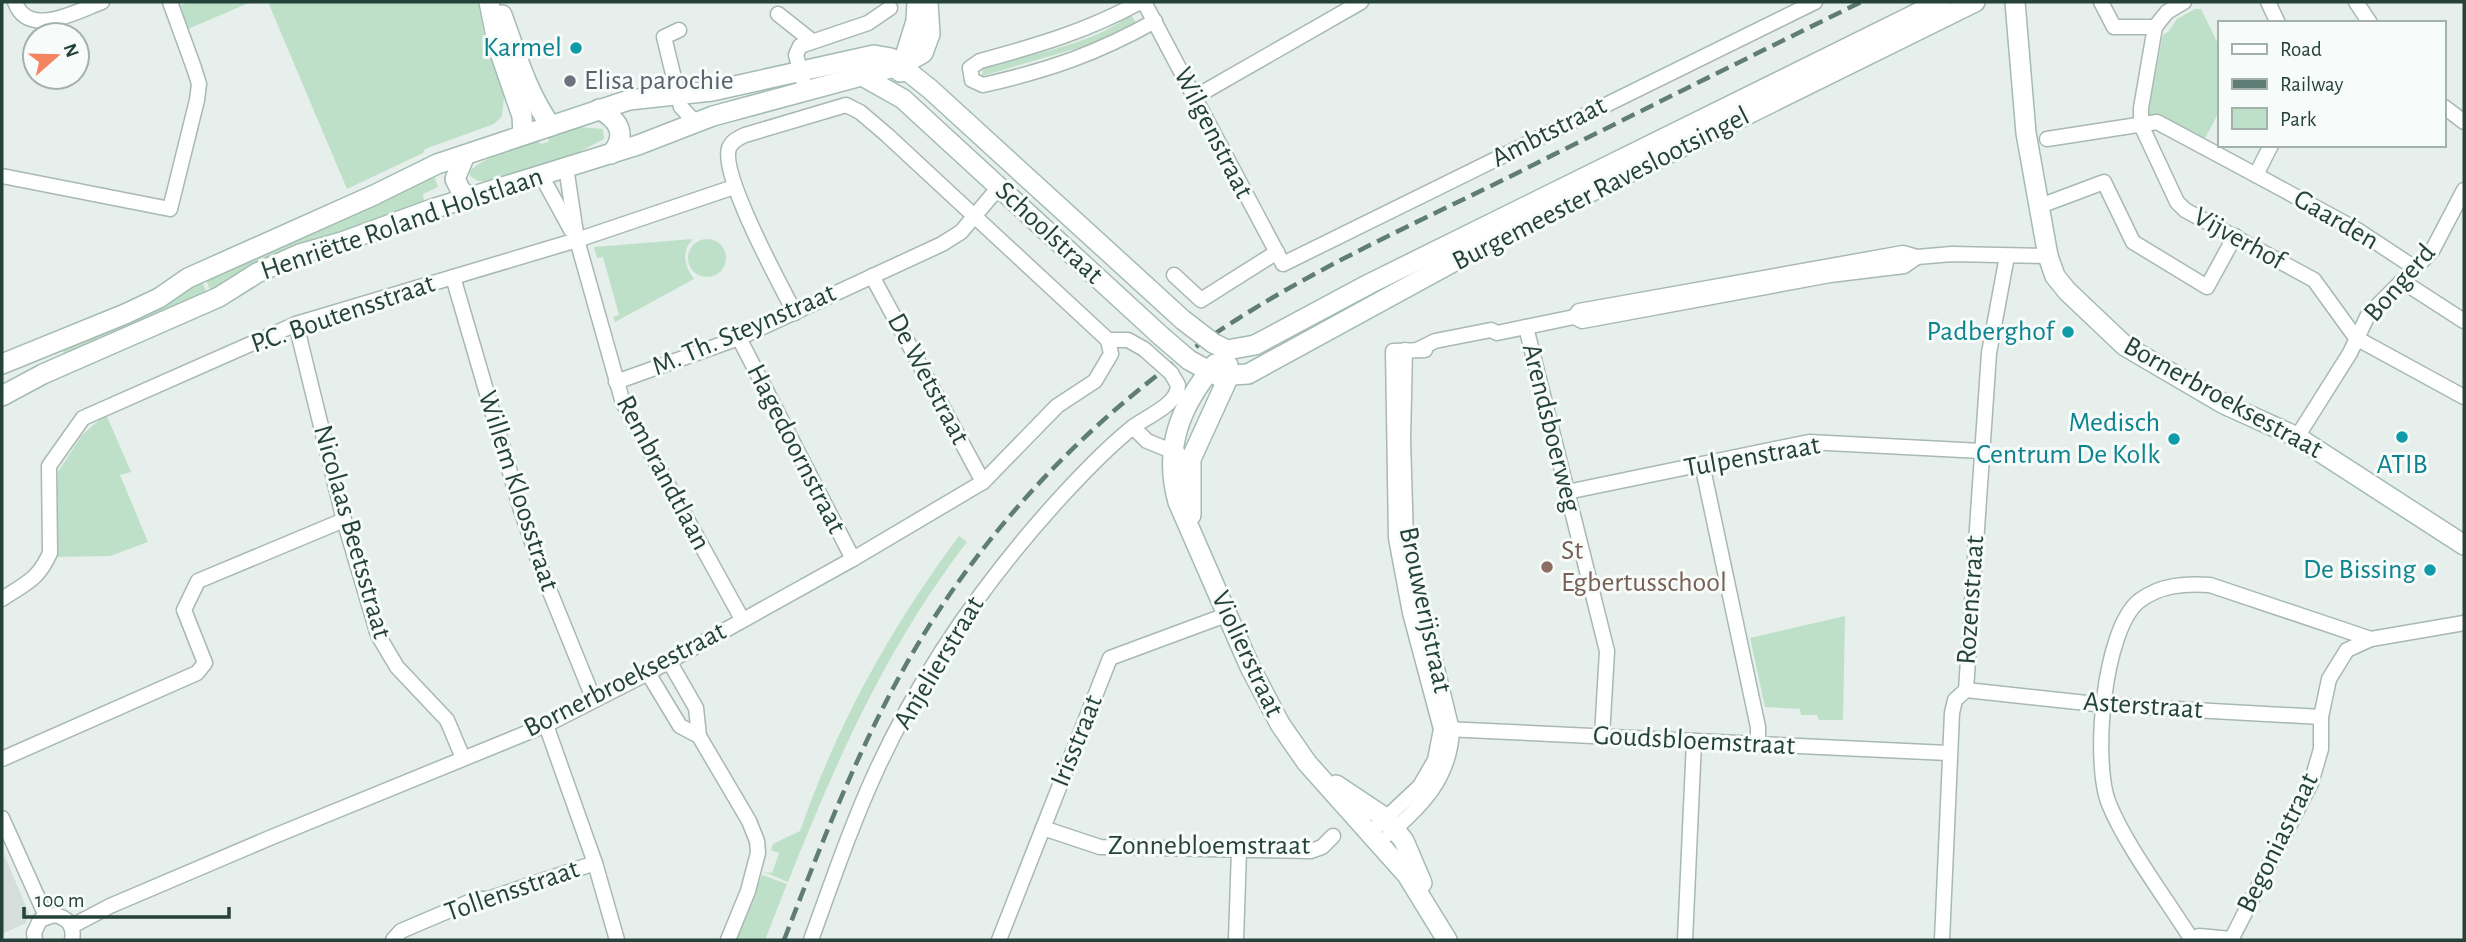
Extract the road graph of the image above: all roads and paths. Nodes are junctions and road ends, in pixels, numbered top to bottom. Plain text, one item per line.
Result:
1 (16, 2) edge
2 (102, 2) edge
3 (170, 2) edge
4 (489, 2) edge
5 (498, 2) edge
6 (917, 2) edge
7 (928, 2) edge
8 (1142, 2) edge
9 (1360, 2) edge
10 (1815, 2) edge
11 (1940, 2) edge
12 (1975, 2) edge
13 (2101, 2) edge
14 (2184, 2) edge
15 (2268, 2) edge
16 (2356, 2) edge
17 (2024, 4) edge
18 (890, 8) dead end
19 (778, 14) dead end
20 (1155, 21) junction
21 (2277, 21) edge
22 (2369, 21) edge
23 (2155, 27) junction
24 (679, 30) dead end
25 (811, 41) junction
26 (902, 65) junction
27 (800, 70) junction
28 (864, 77) junction
29 (806, 91) junction
30 (678, 96) junction
31 (901, 97) junction
32 (1195, 97) junction
33 (2445, 108) edge
34 (598, 109) junction
35 (695, 122) junction
36 (2464, 122) edge
37 (2141, 125) junction
38 (551, 126) junction
39 (523, 134) junction
40 (2047, 139) dead end
41 (2270, 147) edge
42 (611, 153) junction
43 (465, 155) junction
44 (566, 167) junction
45 (2256, 174) junction
46 (2, 176) edge
47 (541, 176) junction
48 (734, 187) junction
49 (999, 187) junction
50 (2464, 190) edge
51 (470, 197) junction
52 (2040, 206) junction
53 (975, 215) junction
54 (2235, 236) junction
55 (577, 240) junction
56 (2007, 256) junction
57 (2048, 256) junction
58 (1280, 258) junction
59 (2415, 268) junction
60 (1174, 275) dead end
61 (872, 276) junction
62 (453, 277) junction
63 (2402, 281) junction
64 (794, 313) junction
65 (2464, 321) edge
66 (296, 324) junction
67 (1526, 327) junction
68 (739, 338) junction
69 (2356, 338) junction
70 (1108, 340) junction
71 (1220, 346) junction
72 (2, 364) edge
73 (1208, 373) junction
74 (1229, 376) junction
75 (616, 382) junction
76 (2, 396) edge
77 (2464, 397) edge
78 (1133, 427) junction
79 (2297, 437) junction
80 (1171, 450) junction
81 (1981, 451) junction
82 (1191, 459) junction
83 (1702, 464) junction
84 (984, 482) junction
85 (1566, 492) junction
86 (344, 520) junction
87 (2424, 520) junction
88 (1196, 540) junction
89 (2464, 544) edge
90 (853, 559) junction
91 (2464, 562) edge
92 (2, 599) edge
93 (1226, 615) junction
94 (742, 619) junction
95 (2464, 623) edge
96 (2346, 631) junction
97 (2371, 639) junction
98 (2347, 650) junction
99 (669, 661) junction
100 (648, 673) junction
101 (1966, 690) junction
102 (594, 700) junction
103 (2105, 705) junction
104 (2321, 717) junction
105 (546, 725) junction
106 (1446, 729) junction
107 (699, 736) junction
108 (1602, 736) junction
109 (1694, 741) junction
110 (1758, 744) junction
111 (1948, 753) junction
112 (463, 758) junction
113 (2, 759) edge
114 (1307, 763) junction
115 (2, 818) edge
116 (1391, 824) junction
117 (1042, 828) junction
118 (1333, 836) dead end
119 (1375, 838) junction
120 (1239, 850) junction
121 (595, 863) junction
122 (47, 916) junction
123 (72, 933) edge
124 (1446, 938) edge
125 (35, 940) edge
126 (393, 940) edge
127 (617, 940) edge
128 (728, 940) edge
129 (811, 940) edge
130 (999, 940) edge
131 (1236, 940) edge
132 (1685, 940) edge
133 (1942, 940) edge
134 (2192, 940) edge
135 (2231, 940) edge

1 - 2 street
3 - 46 street
4 - 39 main road
5 - 38 main road
6 - 26 main road
7 - 26 main road
8 - 20 street, Wilgenstraat
8 - 20 street
9 - 32 street
10 - 58 street, Ambtstraat
11 - 71 main road, Burgemeester Raveslootsingel
12 - 74 main road, Burgemeester Raveslootsingel
13 - 23 street
14 - 23 street
15 - 21 street
16 - 22 street
17 - 52 main road, Bornerbroeksestraat
18 - 25 street
19 - 25 street
20 - 32 street, Wilgenstraat
23 - 37 street
24 - 30 street
25 - 27 street
26 - 27 main road, Henriëtte Roland Holstlaan
26 - 28 main road
26 - 31 main road
26 - 71 main road, Schoolstraat, bridge
27 - 29 street
27 - 30 main road, Henriëtte Roland Holstlaan
28 - 29 main road, Henriëtte Roland Holstlaan
28 - 31 main road
29 - 35 main road, Henriëtte Roland Holstlaan
30 - 34 main road, Henriëtte Roland Holstlaan
30 - 35 street
31 - 49 main road, Schoolstraat
32 - 58 street, Wilgenstraat
33 - 36 street
34 - 38 main road, Henriëtte Roland Holstlaan
34 - 42 main road
35 - 42 main road, Henriëtte Roland Holstlaan
37 - 40 street
37 - 45 street, Gaarden
37 - 54 street, Vijverhof
38 - 39 main road, Henriëtte Roland Holstlaan
39 - 43 main road, Henriëtte Roland Holstlaan
41 - 45 street
42 - 44 main road, Henriëtte Roland Holstlaan
43 - 51 main road
43 - 72 main road, Henriëtte Roland Holstlaan
44 - 47 main road, Henriëtte Roland Holstlaan
44 - 55 street, Rembrandtlaan
45 - 59 street, Gaarden
47 - 51 main road, Henriëtte Roland Holstlaan
47 - 55 street, Rembrandtlaan
48 - 53 street, Schoolstraat
48 - 55 street, P.C. Boutensstraat
48 - 64 street
49 - 53 street, M. Th. Steynstraat
49 - 73 main road, Schoolstraat, bridge
50 - 59 street, Bongerd
51 - 76 main road, Henriëtte Roland Holstlaan
52 - 54 street
52 - 57 main road, Bornerbroeksestraat
53 - 61 street, M. Th. Steynstraat
53 - 70 street, Schoolstraat
54 - 69 street, Vijverhof
55 - 62 street, P.C. Boutensstraat
55 - 75 street, Rembrandtlaan
56 - 57 street
56 - 67 street
56 - 81 street, Rozenstraat
57 - 79 main road, Bornerbroeksestraat
58 - 60 street, Ambtstraat
59 - 63 street, Bongerd
61 - 64 street, M. Th. Steynstraat
61 - 84 street, De Wetstraat
62 - 66 street, P.C. Boutensstraat
62 - 102 street, Willem Kloosstraat
63 - 65 street
63 - 69 street, Bongerd
64 - 68 street, M. Th. Steynstraat
66 - 86 street, Nicolaas Beetsstraat
66 - 92 street, P.C. Boutensstraat
67 - 85 street, Arendsboerweg
67 - 106 street, Brouwerijstraat
68 - 75 street, M. Th. Steynstraat
68 - 90 street, Hagedoornstraat
69 - 77 street
69 - 79 street, Bongerd
70 - 78 street, Anjelierstraat, bridge
70 - 84 street, Bornerbroeksestraat
71 - 73 main road, Violierstraat
71 - 74 main road, Violierstraat
73 - 74 main road, Schoolstraat
73 - 80 main road, Violierstraat
74 - 82 main road, Violierstraat
75 - 94 street, Rembrandtlaan
78 - 80 street
78 - 129 street, Anjelierstraat
79 - 87 main road, Bornerbroeksestraat
80 - 82 street
80 - 88 main road, Violierstraat
81 - 83 street, Tulpenstraat
81 - 101 street, Rozenstraat
82 - 88 main road, Violierstraat
83 - 85 street, Tulpenstraat
83 - 110 street
84 - 90 street, Bornerbroeksestraat
85 - 108 street, Arendsboerweg
86 - 112 street, Nicolaas Beetsstraat
86 - 113 street
87 - 89 main road, Bornerbroeksestraat
87 - 91 main road, Bornerbroeksestraat
88 - 93 main road, Violierstraat
90 - 94 street, Bornerbroeksestraat
93 - 114 main road, Violierstraat
93 - 117 street, Irisstraat
94 - 99 street, Bornerbroeksestraat
95 - 97 street
96 - 97 street
96 - 98 street
96 - 103 street
97 - 98 street
98 - 104 street, Begoniastraat
99 - 100 street, Bornerbroeksestraat
99 - 107 street
100 - 102 street, Bornerbroeksestraat
100 - 107 street
101 - 103 street, Asterstraat
101 - 111 street, Rozenstraat
102 - 105 street, Bornerbroeksestraat
103 - 104 street, Asterstraat
103 - 134 street
104 - 135 street, Begoniastraat
105 - 112 street, Bornerbroeksestraat
105 - 121 street
106 - 108 street, Goudsbloemstraat
106 - 116 street, Brouwerijstraat
107 - 128 street
108 - 109 street, Goudsbloemstraat
109 - 110 street, Goudsbloemstraat
109 - 132 street
110 - 111 street, Goudsbloemstraat
111 - 133 street, Rozenstraat
112 - 123 street, Bornerbroeksestraat
114 - 116 main road, Violierstraat
114 - 119 main road, Violierstraat
115 - 122 street
116 - 119 street, Brouwerijstraat
116 - 124 main road, Violierstraat
117 - 120 street, Zonnebloemstraat
117 - 130 street, Irisstraat
118 - 120 street, Zonnebloemstraat
119 - 124 main road, Violierstraat
120 - 131 street
121 - 126 street, Tollensstraat
121 - 127 street
122 - 123 street
122 - 125 street
134 - 135 street

